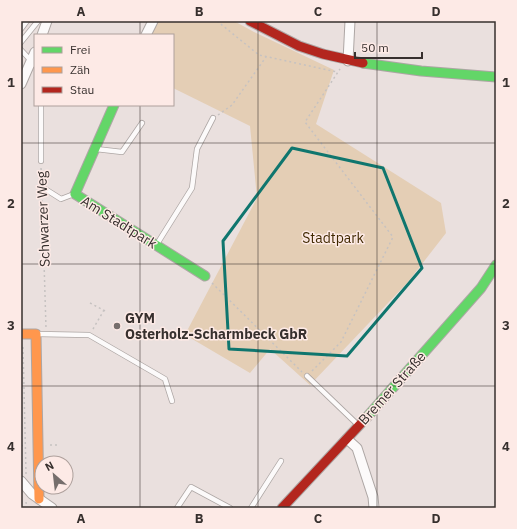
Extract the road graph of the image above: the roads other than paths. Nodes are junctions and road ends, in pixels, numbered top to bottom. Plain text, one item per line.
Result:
1 (27, 21) edge
2 (38, 21) edge
3 (48, 21) edge
4 (153, 21) edge
5 (250, 21) edge
6 (350, 21) edge
7 (21, 29) edge
8 (42, 34) edge
9 (146, 34) edge
10 (21, 42) edge
11 (21, 50) edge
12 (34, 59) edge
13 (348, 61) junction
14 (496, 77) edge
15 (21, 84) edge
16 (41, 106) edge
17 (114, 106) edge
18 (213, 118) road end
19 (142, 123) dead end
20 (94, 149) junction
21 (41, 161) road end
22 (42, 187) road end
23 (74, 194) junction
24 (156, 245) junction
25 (496, 265) edge
26 (205, 276) road end
27 (21, 334) edge
28 (36, 334) junction
29 (307, 376) road end
30 (172, 401) dead end
31 (359, 426) junction
32 (347, 439) junction
33 (281, 461) dead end
34 (24, 484) edge
35 (39, 499) junction
36 (52, 508) edge
37 (177, 508) edge
38 (230, 508) edge
39 (251, 508) edge
40 (282, 508) edge
41 (374, 508) edge

1 - 7 lane
2 - 10 lane
3 - 8 street
4 - 9 street
5 - 13 street
6 - 13 street
11 - 12 lane
12 - 15 street
13 - 14 street
16 - 21 lane, Schwarzer Weg
17 - 20 street, Am Stadtpark
18 - 24 lane
19 - 20 lane
20 - 23 street, Am Stadtpark
22 - 23 lane
23 - 24 street, Am Stadtpark
24 - 26 street, Am Stadtpark
25 - 31 street, Bremer Straße
27 - 28 street
28 - 30 lane
28 - 35 street
29 - 31 lane
31 - 32 street, Bremer Straße
32 - 40 street, Bremer Straße
32 - 41 street
33 - 39 lane
34 - 35 street
35 - 36 street
37 - 38 lane

